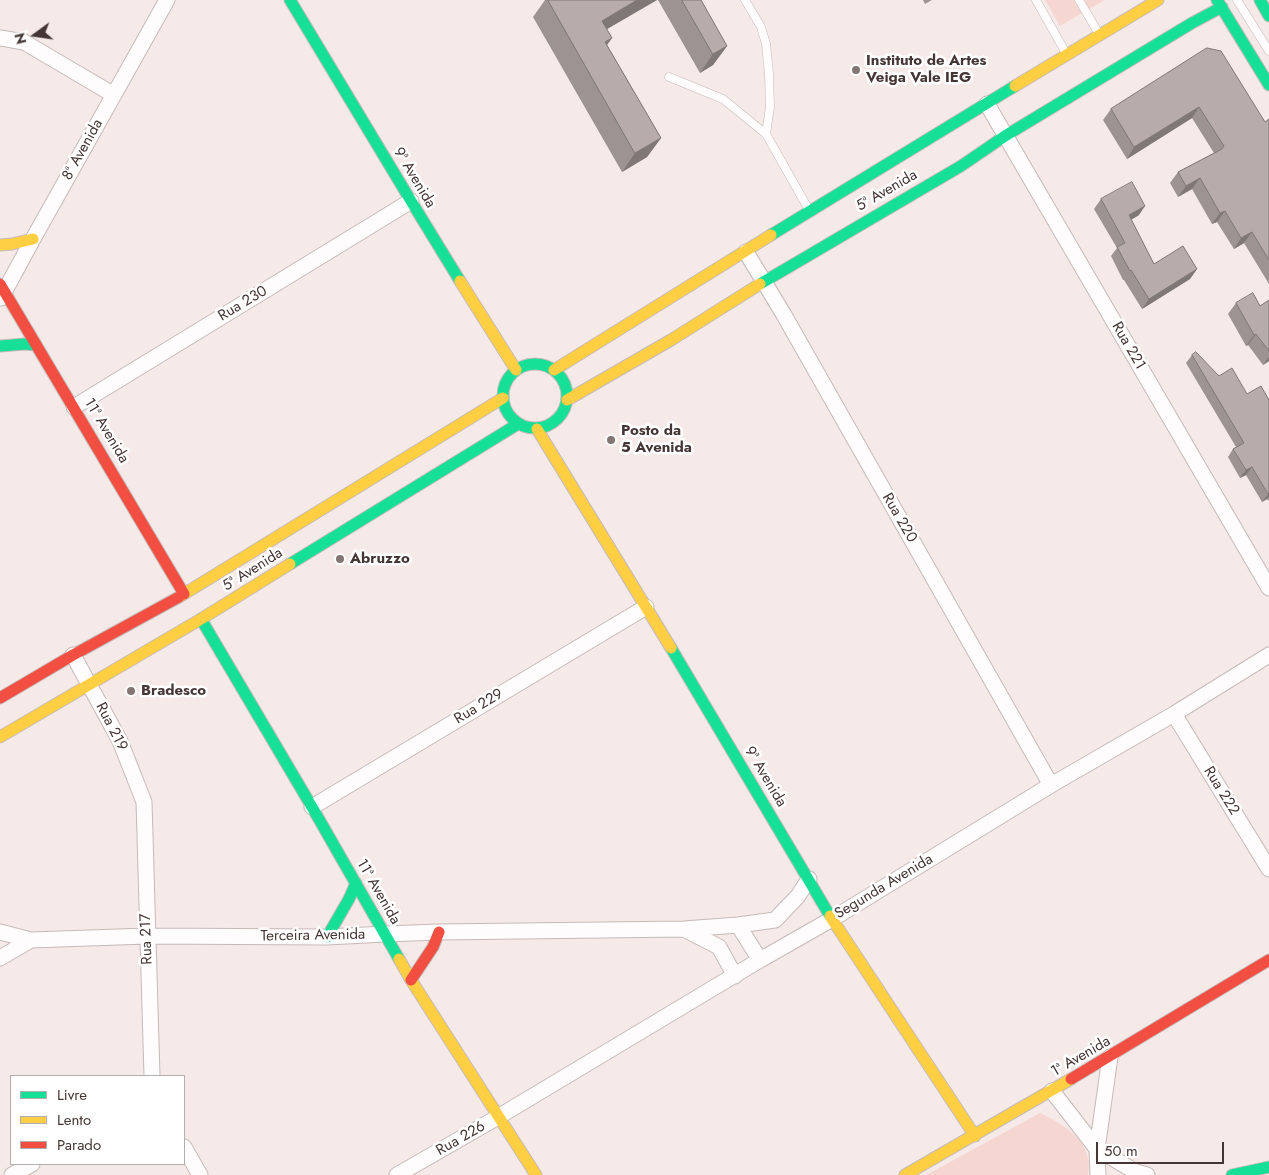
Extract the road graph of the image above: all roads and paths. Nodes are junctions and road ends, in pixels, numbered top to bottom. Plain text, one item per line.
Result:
1 (168, 0) edge
2 (290, 0) edge
3 (745, 0) edge
4 (1036, 0) edge
5 (1079, 0) edge
6 (1158, 0) edge
7 (1237, 0) edge
8 (1260, 0) edge
9 (1220, 4) edge
10 (1269, 16) edge
11 (1100, 36) junction
12 (0, 38) edge
13 (1269, 51) edge
14 (1067, 55) junction
15 (669, 77) dead end
16 (1269, 85) edge
17 (114, 95) junction
18 (987, 104) junction
19 (766, 134) junction
20 (1005, 136) junction
21 (411, 201) junction
22 (810, 211) junction
23 (33, 239) junction
24 (0, 245) edge
25 (746, 252) junction
26 (764, 282) junction
27 (2, 291) edge
28 (36, 345) junction
29 (0, 346) edge
30 (516, 370) junction
31 (554, 370) junction
32 (503, 398) junction
33 (567, 400) junction
34 (74, 407) junction
35 (518, 424) junction
36 (537, 429) junction
37 (1269, 588) edge
38 (184, 594) junction
39 (646, 607) junction
40 (201, 619) junction
41 (1269, 655) edge
42 (73, 656) junction
43 (89, 684) junction
44 (0, 698) edge
45 (1174, 714) junction
46 (0, 737) edge
47 (1051, 786) junction
48 (144, 802) joint
49 (312, 807) junction
50 (1269, 869) edge
51 (809, 878) junction
52 (356, 884) junction
53 (832, 919) junction
54 (738, 925) junction
55 (684, 930) junction
56 (0, 932) edge
57 (439, 932) junction
58 (386, 934) junction
59 (147, 936) junction
60 (326, 937) junction
61 (31, 940) junction
62 (0, 958) edge
63 (760, 960) junction
64 (1269, 960) edge
65 (735, 976) junction
66 (411, 980) junction
67 (1110, 1057) junction
68 (152, 1075) edge
69 (1052, 1091) junction
70 (498, 1117) junction
71 (975, 1136) junction
72 (185, 1149) edge
73 (1097, 1149) junction
74 (30, 1165) edge
75 (1269, 1167) edge
76 (12, 1175) edge
77 (200, 1175) edge
78 (398, 1175) edge
79 (536, 1175) edge
80 (905, 1175) edge
81 (1098, 1175) edge
82 (1147, 1175) edge
83 (1232, 1175) edge

1 - 17 street, 8ª Avenida
2 - 21 main road, 9ª Avenida
3 - 19 lane
4 - 14 lane
5 - 11 lane
6 - 11 main road, 5ª Avenida
7 - 13 lane
8 - 10 main road
9 - 16 main road
9 - 20 main road, 5ª Avenida
11 - 14 main road, 5ª Avenida
12 - 17 street
14 - 18 main road, 5ª Avenida
15 - 19 lane
17 - 23 street, 8ª Avenida
18 - 20 street, Rua 221
18 - 22 main road, 5ª Avenida
19 - 22 lane
20 - 26 main road, 5ª Avenida
20 - 37 street, Rua 221
21 - 30 main road, 9ª Avenida
21 - 34 street, Rua 230
22 - 25 main road, 5ª Avenida
23 - 24 main road
23 - 27 street, 8ª Avenida
25 - 26 street, Rua 220
25 - 31 main road, 5ª Avenida
26 - 33 main road, 5ª Avenida
26 - 47 street, Rua 220
27 - 28 main road, 11ª Avenida
28 - 29 main road
28 - 34 main road, 11ª Avenida
30 - 31 main road
30 - 32 main road
31 - 33 main road
32 - 35 main road
32 - 38 main road, 5ª Avenida
33 - 36 main road
34 - 38 main road, 11ª Avenida
35 - 36 main road
35 - 40 main road, 5ª Avenida
36 - 39 main road, 9ª Avenida
38 - 42 main road, 5ª Avenida
39 - 49 street, Rua 229
39 - 51 main road, 9ª Avenida
40 - 43 main road, 5ª Avenida
40 - 49 main road, 11ª Avenida
41 - 45 street, Segunda Avenida
42 - 43 street, Rua 219
42 - 44 main road, 5ª Avenida
43 - 46 main road, 5ª Avenida
43 - 48 street, Rua 219
45 - 47 street, Segunda Avenida
45 - 50 street, Rua 222
47 - 53 street, Segunda Avenida
48 - 59 street, Rua 217
49 - 52 main road, 11ª Avenida
51 - 53 main road, 9ª Avenida
51 - 54 street, Terceira Avenida
52 - 58 main road, 11ª Avenida
52 - 60 main road
53 - 63 street, Segunda Avenida
53 - 71 main road, 9ª Avenida
54 - 55 street, Terceira Avenida
54 - 63 street
55 - 57 street, Terceira Avenida
55 - 65 street, Terceira Avenida
56 - 61 street, Terceira Avenida
57 - 58 street, Terceira Avenida
57 - 66 main road
58 - 60 street, Terceira Avenida
58 - 66 main road, 11ª Avenida
59 - 60 street, Terceira Avenida
59 - 61 street, Terceira Avenida
59 - 68 street, Rua 217
61 - 62 street, Terceira Avenida
63 - 65 street, Segunda Avenida
64 - 67 main road, 1ª Avenida
65 - 70 street, Segunda Avenida
66 - 70 main road, 11ª Avenida
67 - 69 main road, 1ª Avenida
67 - 73 street
69 - 71 main road, 1ª Avenida
69 - 73 street
70 - 78 street, Rua 226
70 - 79 main road, 11ª Avenida
71 - 80 main road, 1ª Avenida
72 - 77 street
73 - 81 street
73 - 82 street
74 - 76 street
75 - 83 main road

